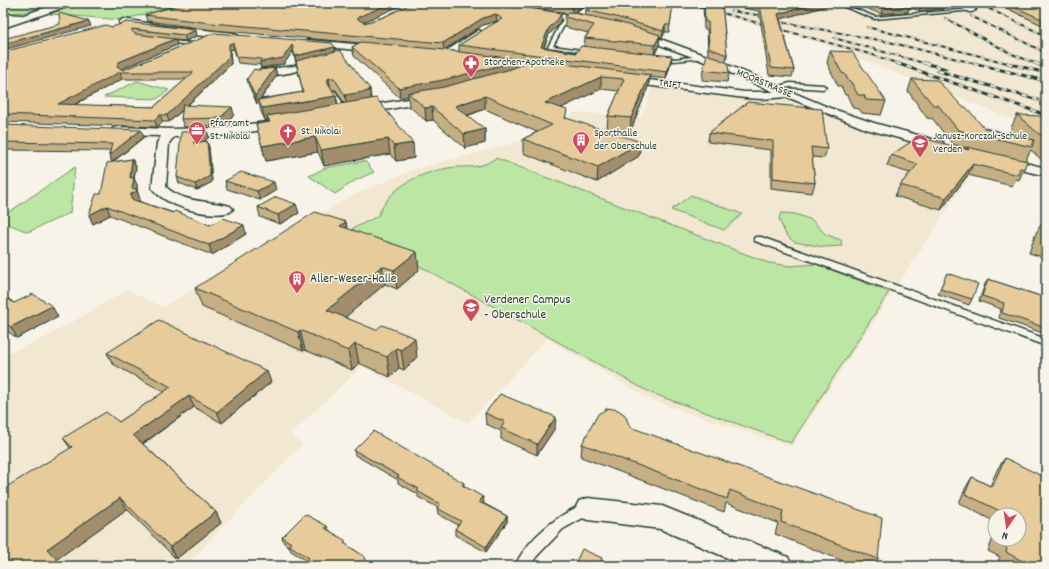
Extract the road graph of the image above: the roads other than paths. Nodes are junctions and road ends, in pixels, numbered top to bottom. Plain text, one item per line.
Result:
1 (68, 3) edge
2 (596, 3) edge
3 (837, 3) edge
4 (957, 3) edge
5 (907, 8) edge
6 (972, 10) joint
7 (529, 11) edge
8 (921, 14) junction
9 (146, 16) edge
10 (3, 17) edge
11 (22, 18) junction
12 (570, 18) junction
13 (600, 24) edge
14 (3, 25) edge
15 (487, 28) edge
16 (627, 31) edge
17 (213, 34) junction
18 (244, 37) edge
19 (160, 40) edge
20 (297, 42) edge
21 (191, 44) junction
22 (361, 47) junction
23 (389, 50) edge
24 (171, 52) edge
25 (597, 52) edge
26 (701, 57) junction
27 (461, 58) edge
28 (654, 58) edge
29 (260, 73) edge
30 (614, 78) edge
31 (823, 87) dead end
32 (775, 88) junction
33 (332, 92) edge
34 (788, 94) junction
35 (445, 96) edge
36 (346, 113) junction
37 (331, 116) edge
38 (292, 122) edge
39 (108, 131) edge
40 (170, 133) junction
41 (948, 148) edge
42 (993, 159) edge
43 (1046, 172) edge
44 (225, 209) dead end
45 (758, 239) dead end
46 (1046, 343) edge
47 (588, 509) joint
48 (522, 566) edge
49 (778, 566) edge

1 - 11 street
2 - 12 street
3 - 8 lane
4 - 6 street
5 - 8 lane
6 - 8 lane
7 - 12 street
9 - 17 street
10 - 11 street
11 - 14 street
12 - 13 street
12 - 25 lane
15 - 27 street
16 - 26 street, MOORSTRASSE
17 - 18 street
17 - 21 street
19 - 21 lane
20 - 22 street
21 - 24 street
22 - 23 street
22 - 29 street
26 - 28 lane
26 - 32 street, MOORSTRASSE
30 - 34 street, TRIFT
31 - 32 lane
32 - 34 street, MOORSTRASSE
33 - 36 lane
34 - 41 street, MOORSTRASSE
35 - 36 street
36 - 37 street
38 - 40 street
39 - 40 street
40 - 44 street
42 - 43 street
45 - 46 lane
47 - 48 lane
47 - 49 street

